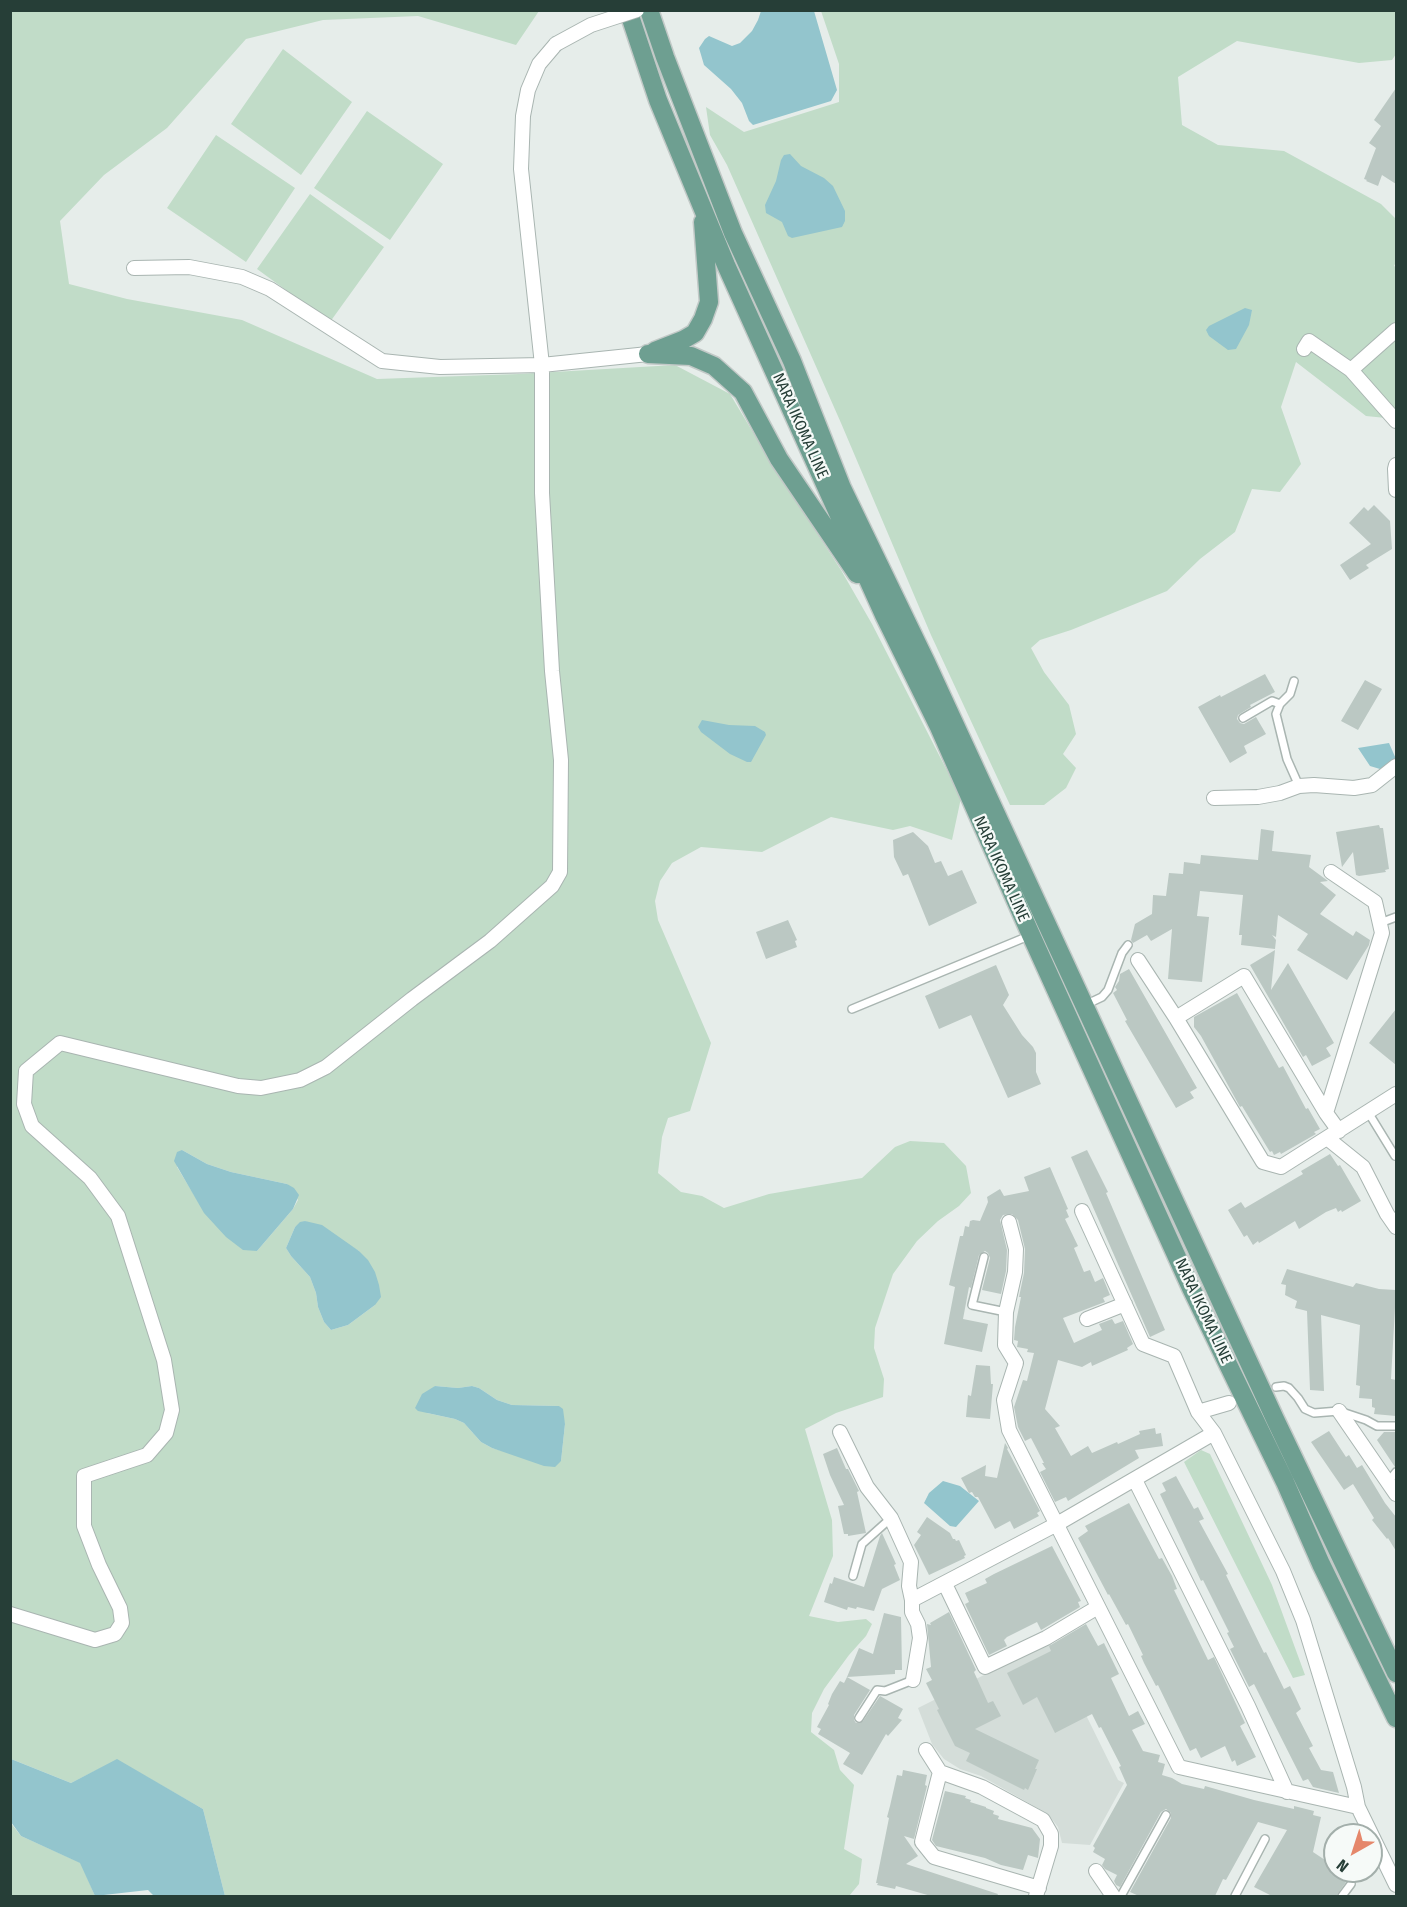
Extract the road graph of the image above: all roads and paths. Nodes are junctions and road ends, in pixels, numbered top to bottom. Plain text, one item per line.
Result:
1 (628, 10) edge
2 (637, 10) edge
3 (649, 10) edge
4 (702, 209) junction
5 (134, 268) dead end
6 (1396, 330) edge
7 (1304, 349) dead end
8 (648, 354) junction
9 (542, 365) junction
10 (1351, 370) junction
11 (1396, 421) edge
12 (1396, 465) edge
13 (1396, 490) edge
14 (884, 615) junction
15 (1294, 681) dead end
16 (1280, 704) junction
17 (1243, 718) dead end
18 (1396, 766) edge
19 (1299, 786) junction
20 (1215, 798) dead end
21 (1331, 872) dead end
22 (1396, 917) edge
23 (1380, 922) junction
24 (1030, 935) junction
25 (1128, 945) dead end
26 (1138, 960) dead end
27 (1085, 1005) junction
28 (852, 1010) dead end
29 (1176, 1018) junction
30 (1396, 1094) edge
31 (1368, 1112) junction
32 (1326, 1113) junction
33 (1339, 1131) junction
34 (1327, 1138) junction
35 (1395, 1156) edge
36 (1082, 1211) dead end
37 (1010, 1222) dead end
38 (1396, 1227) edge
39 (984, 1257) dead end
40 (1125, 1304) junction
41 (1006, 1311) junction
42 (1087, 1319) dead end
43 (1275, 1388) dead end
44 (1229, 1403) dead end
45 (1198, 1412) junction
46 (1339, 1412) junction
47 (1396, 1425) edge
48 (840, 1432) dead end
49 (1214, 1433) junction
50 (1134, 1480) junction
51 (1394, 1482) edge
52 (891, 1518) junction
53 (1058, 1524) junction
54 (853, 1576) dead end
55 (945, 1584) junction
56 (912, 1600) junction
57 (1098, 1607) junction
58 (10, 1614) edge
59 (1396, 1673) edge
60 (913, 1680) joint
61 (859, 1718) dead end
62 (1396, 1718) edge
63 (926, 1750) dead end
64 (940, 1772) junction
65 (1287, 1792) junction
66 (1358, 1808) junction
67 (1166, 1815) dead end
68 (1265, 1839) dead end
69 (1096, 1871) dead end
70 (1351, 1884) dead end
71 (1396, 1885) edge
72 (1037, 1892) edge
73 (1113, 1896) edge
74 (1121, 1896) edge
75 (1235, 1896) edge
76 (1342, 1896) edge

1 - 4 main road, NARA IKOMA LINE
2 - 9 street, bridge
3 - 27 main road, NARA IKOMA LINE
4 - 8 main road
4 - 14 main road, NARA IKOMA LINE
5 - 9 street
6 - 10 street
7 - 10 street
8 - 9 street
8 - 14 main road
9 - 58 street
10 - 11 street
12 - 13 street
14 - 24 main road, NARA IKOMA LINE
15 - 16 lane
16 - 17 lane
16 - 19 lane
18 - 19 street
19 - 20 street
21 - 23 street
22 - 23 lane
23 - 32 street
24 - 28 lane
24 - 62 main road, NARA IKOMA LINE
25 - 27 lane
26 - 29 street
27 - 59 main road, NARA IKOMA LINE
29 - 32 street
29 - 34 street
30 - 31 street
31 - 33 street
31 - 35 lane
32 - 33 street
33 - 34 street
34 - 38 street
36 - 40 street
37 - 41 street
39 - 41 lane
40 - 42 street
40 - 45 street
41 - 53 street
43 - 46 lane
44 - 45 street
45 - 49 street
46 - 47 lane
46 - 51 street
48 - 52 street
49 - 50 street
49 - 66 street
50 - 53 street
50 - 65 street
52 - 54 lane
52 - 56 street
53 - 55 street
53 - 57 street
55 - 56 street
55 - 57 street
56 - 60 street
57 - 65 street
60 - 61 lane
63 - 64 street
64 - 72 street
64 - 72 street
65 - 66 street
66 - 71 street
67 - 74 lane
68 - 75 lane
69 - 73 street
70 - 76 lane

